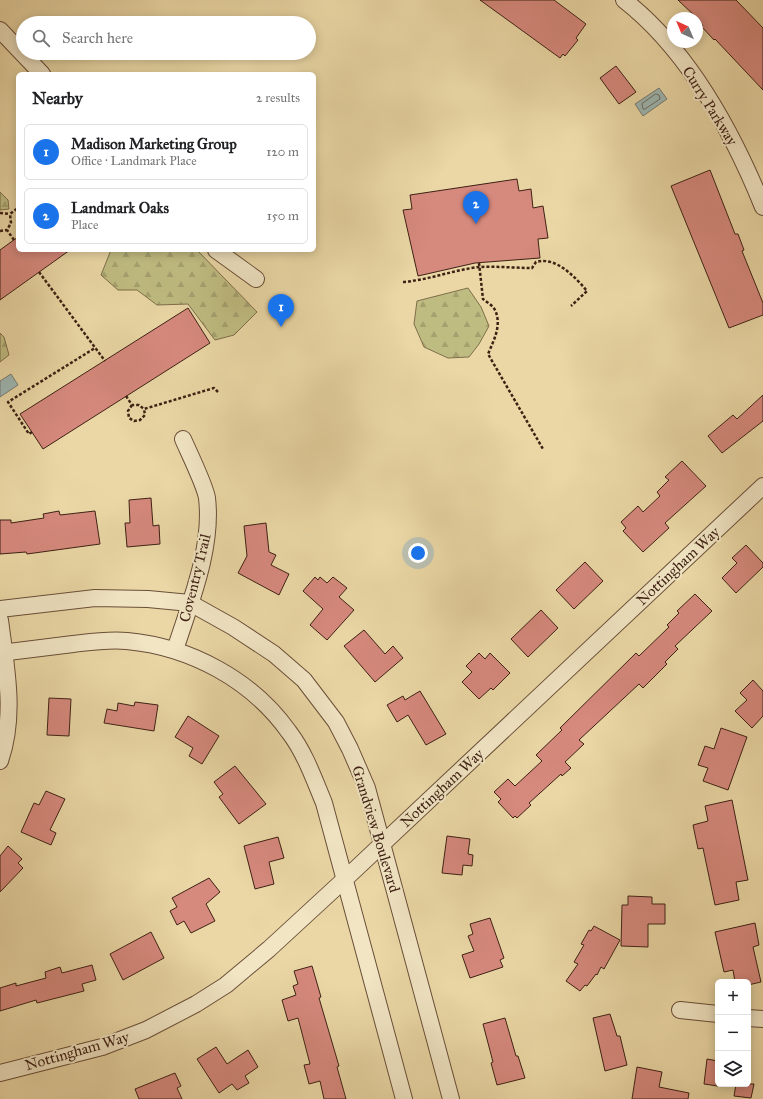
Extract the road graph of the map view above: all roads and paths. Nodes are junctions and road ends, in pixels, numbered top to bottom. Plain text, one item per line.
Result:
1 (628, 1) edge
2 (0, 30) edge
3 (16, 47) edge
4 (29, 60) edge
5 (40, 72) edge
6 (763, 207) edge
7 (16, 210) edge
8 (0, 213) edge
9 (10, 214) junction
10 (7, 230) junction
11 (0, 232) edge
12 (14, 240) dead end
13 (219, 252) edge
14 (479, 263) dead end
15 (480, 267) junction
16 (39, 272) dead end
17 (256, 279) dead end
18 (403, 282) dead end
19 (571, 306) dead end
20 (95, 348) junction
21 (105, 361) dead end
22 (218, 392) dead end
23 (126, 396) dead end
24 (132, 405) junction
25 (144, 409) junction
26 (32, 432) dead end
27 (183, 439) dead end
28 (543, 449) dead end
29 (763, 486) edge
30 (190, 603) junction
31 (0, 609) edge
32 (0, 620) edge
33 (175, 650) junction
34 (2, 653) edge
35 (0, 761) edge
36 (383, 843) junction
37 (345, 879) junction
38 (680, 1010) dead end
39 (715, 1014) edge
40 (751, 1018) edge
41 (763, 1019) edge
42 (0, 1073) edge
43 (404, 1099) edge
44 (451, 1099) edge

1 - 6 street, Curry Parkway
2 - 3 street
4 - 5 street
7 - 9 path
8 - 9 path
9 - 10 path
10 - 11 path
10 - 12 path
13 - 17 street
14 - 15 path
15 - 18 path
15 - 19 path
15 - 28 path
16 - 20 path
20 - 21 path
20 - 26 path
22 - 25 path
23 - 24 path
24 - 25 path
24 - 25 path
27 - 30 street, Coventry Trail
29 - 36 street, Nottingham Way
30 - 31 street, Grandview Boulevard
30 - 33 street, Coventry Trail
30 - 36 street, Grandview Boulevard
32 - 34 street
33 - 34 street
33 - 37 street
34 - 35 street
36 - 37 street, Nottingham Way
36 - 44 street, Grandview Boulevard
37 - 42 street, Nottingham Way
37 - 43 street
38 - 39 street
40 - 41 street

